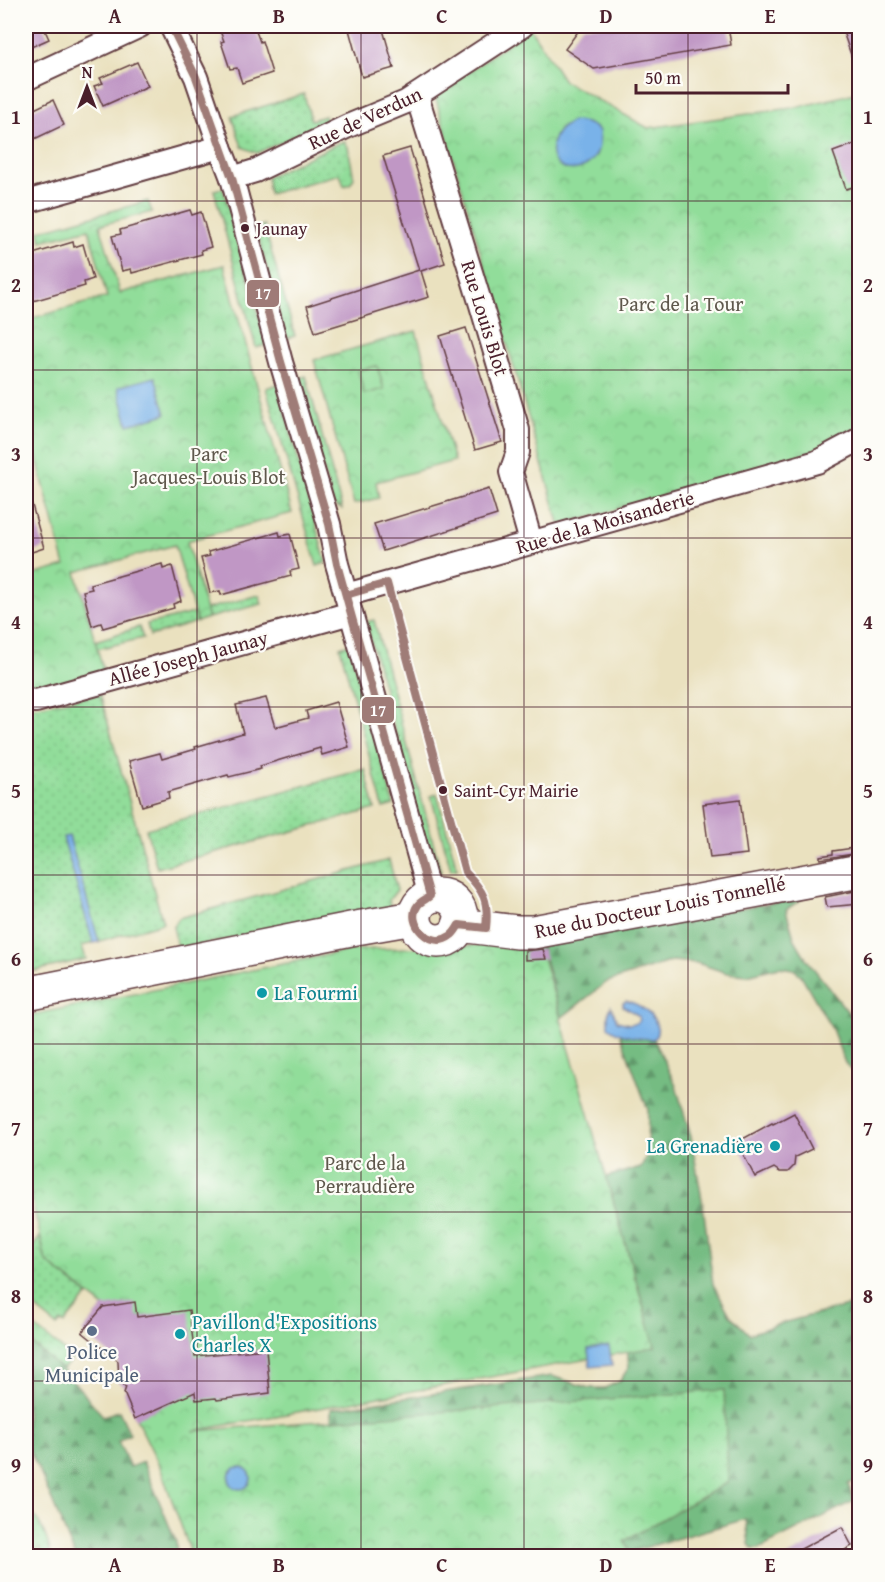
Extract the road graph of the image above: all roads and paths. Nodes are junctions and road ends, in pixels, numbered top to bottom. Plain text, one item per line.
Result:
1 (140, 26) edge
2 (171, 26) edge
3 (522, 26) edge
4 (26, 78) edge
5 (417, 96) junction
6 (220, 147) junction
7 (232, 178) junction
8 (26, 202) edge
9 (860, 439) edge
10 (531, 542) junction
11 (348, 604) junction
12 (26, 700) edge
13 (860, 871) edge
14 (422, 907) junction
15 (26, 994) edge

1 - 4 street
2 - 6 street
3 - 5 street, Rue de Verdun
5 - 7 street, Rue de Verdun
5 - 10 street, Rue Louis Blot
6 - 7 street
6 - 8 street
7 - 11 street
9 - 10 street, Rue de la Moisanderie
10 - 11 street, Rue de la Moisanderie
11 - 12 street, Allée Joseph Jaunay
11 - 14 street
13 - 14 street, Rue du Docteur Louis Tonnellé
14 - 15 street

